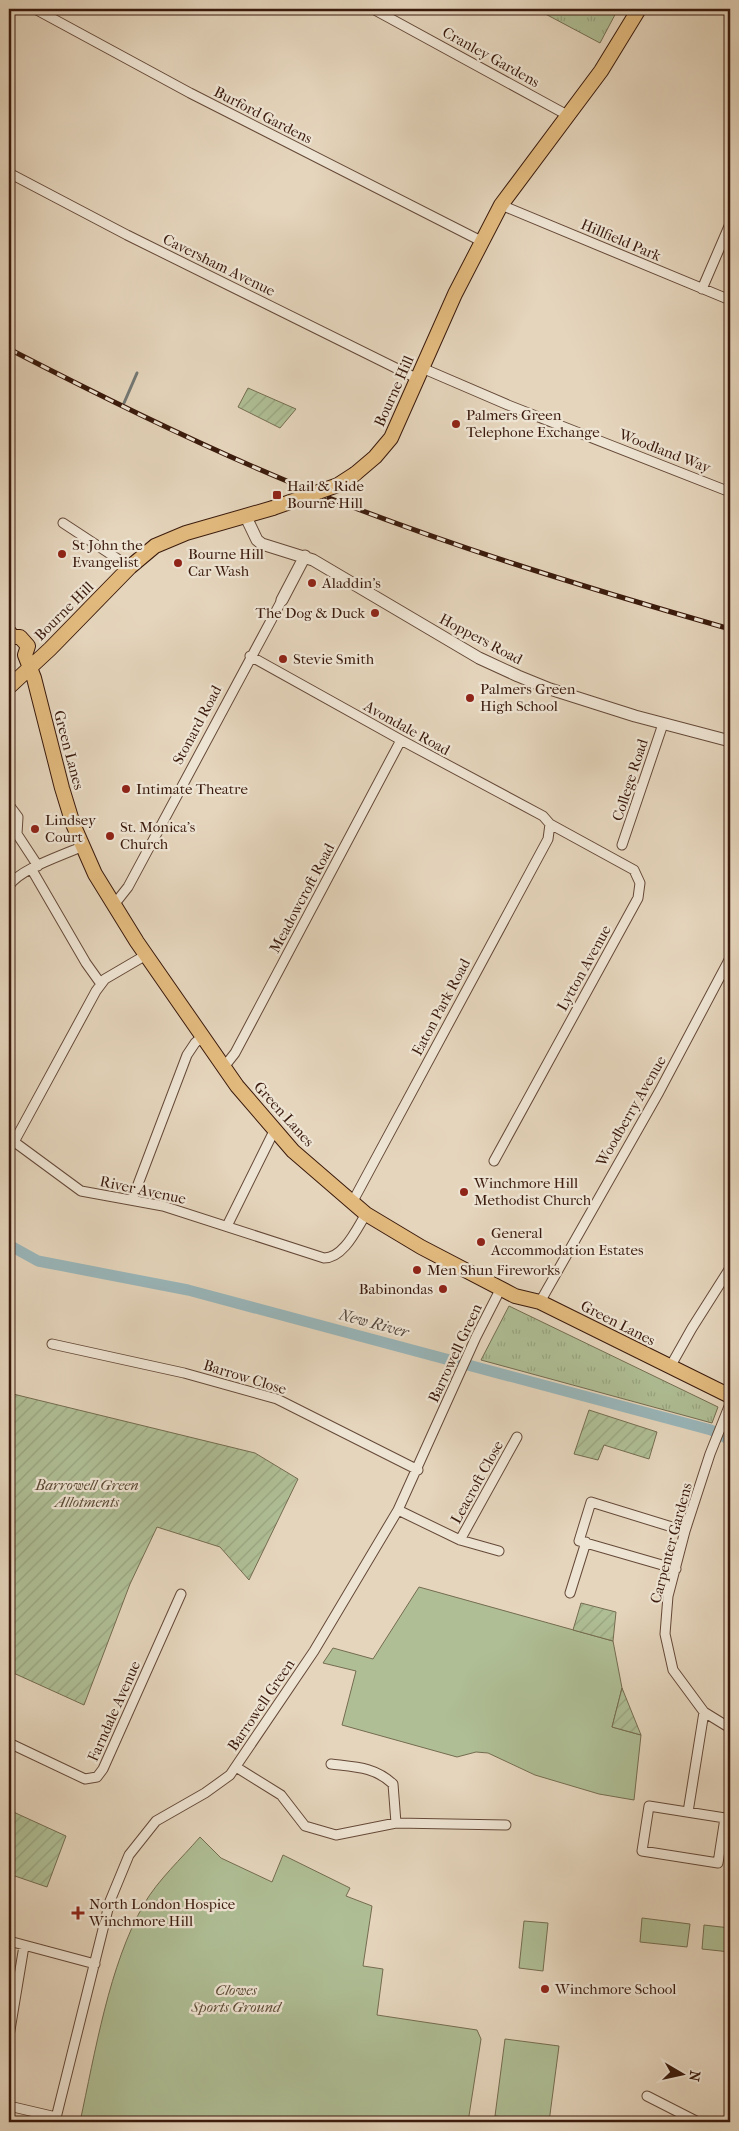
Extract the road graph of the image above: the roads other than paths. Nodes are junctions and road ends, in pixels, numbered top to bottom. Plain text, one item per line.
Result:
1 (35, 9) edge
2 (373, 9) edge
3 (639, 9) edge
4 (569, 116) junction
5 (9, 173) edge
6 (501, 205) junction
7 (730, 224) edge
8 (481, 242) junction
9 (702, 289) junction
10 (730, 300) edge
11 (420, 373) junction
12 (730, 492) edge
13 (245, 515) junction
14 (63, 523) dead end
15 (305, 556) junction
16 (130, 567) junction
17 (282, 600) joint
18 (11, 635) edge
19 (250, 656) junction
20 (27, 661) junction
21 (9, 687) edge
22 (663, 724) junction
23 (401, 740) junction
24 (730, 740) edge
25 (9, 805) edge
26 (550, 824) junction
27 (622, 844) dead end
28 (82, 846) junction
29 (35, 868) junction
30 (9, 886) edge
31 (113, 906) junction
32 (146, 955) junction
33 (730, 958) edge
34 (101, 984) junction
35 (202, 1037) junction
36 (224, 1067) junction
37 (274, 1131) junction
38 (12, 1140) edge
39 (494, 1161) dead end
40 (132, 1200) junction
41 (352, 1201) junction
42 (366, 1214) junction
43 (227, 1226) junction
44 (730, 1268) edge
45 (500, 1288) junction
46 (540, 1302) junction
47 (52, 1344) dead end
48 (670, 1367) junction
49 (730, 1396) edge
50 (730, 1404) edge
51 (517, 1437) dead end
52 (418, 1470) junction
53 (398, 1510) junction
54 (686, 1531) junction
55 (460, 1540) junction
56 (586, 1542) junction
57 (499, 1551) dead end
58 (676, 1569) junction
59 (570, 1593) dead end
60 (181, 1594) dead end
61 (704, 1712) junction
62 (730, 1728) edge
63 (9, 1743) edge
64 (331, 1764) dead end
65 (236, 1766) junction
66 (688, 1812) junction
67 (396, 1823) junction
68 (506, 1826) dead end
69 (9, 1941) edge
70 (24, 1946) junction
71 (96, 1964) junction
72 (10, 2024) edge
73 (9, 2036) edge
74 (647, 2096) dead end
75 (9, 2106) edge
76 (55, 2120) edge
77 (698, 2122) edge

1 - 8 street, Burford Gardens
2 - 4 street, Cranley Gardens
3 - 4 main road, Bourne Hill
4 - 6 main road, Bourne Hill
5 - 11 street, Caversham Avenue
6 - 8 main road, Bourne Hill
6 - 9 street, Hillfield Park
7 - 9 street
8 - 11 main road, Bourne Hill
9 - 10 street, Hillfield Park
11 - 12 street, Woodland Way
11 - 13 main road, Bourne Hill, bridge
13 - 15 street, Hoppers Road
13 - 16 main road, Bourne Hill
14 - 16 street
15 - 17 street, Stonard Road
15 - 22 street, Hoppers Road
16 - 20 main road, Bourne Hill
17 - 19 street, Stonard Road
18 - 20 main road, Green Lanes
19 - 23 street, Avondale Road
19 - 31 street, Stonard Road
20 - 21 main road, Bourne Hill
20 - 28 main road, Green Lanes
22 - 24 street, Hoppers Road
22 - 27 street, College Road
23 - 26 street, Avondale Road
23 - 36 street, Meadowcroft Road
25 - 29 street
26 - 39 street, Lytton Avenue
26 - 41 street, Eaton Park Road
28 - 29 street
28 - 31 main road, Green Lanes
29 - 30 street
29 - 34 street
31 - 32 main road, Green Lanes
32 - 34 street
32 - 35 main road, Green Lanes
33 - 46 street, Woodberry Avenue
34 - 38 street
35 - 36 main road, Green Lanes
35 - 40 street
36 - 37 main road, Green Lanes
37 - 41 main road, Green Lanes
37 - 43 street
38 - 40 street, River Avenue
40 - 43 street, River Avenue
41 - 42 main road, Green Lanes
42 - 43 street, River Avenue
42 - 45 main road, Green Lanes
44 - 48 street
45 - 46 main road, Green Lanes
45 - 52 street, Barrowell Green
46 - 48 main road, Green Lanes
47 - 52 street, Barrow Close
48 - 49 main road, Green Lanes
50 - 54 street, Carpenter Gardens
51 - 55 street, Leacroft Close
52 - 53 street, Barrowell Green
53 - 55 street
53 - 65 street, Barrowell Green
54 - 56 street
54 - 58 street, Carpenter Gardens
55 - 57 street
56 - 58 street
56 - 59 street
58 - 61 street, Carpenter Gardens
60 - 63 street, Farndale Avenue
61 - 62 street, Carpenter Gardens
61 - 66 street
64 - 67 street
65 - 67 street
65 - 71 street, Barrowell Green
66 - 66 street
67 - 68 street
69 - 70 street
70 - 71 street
70 - 72 street
71 - 76 street, Barrowell Green
72 - 73 street
74 - 77 street
75 - 76 street

